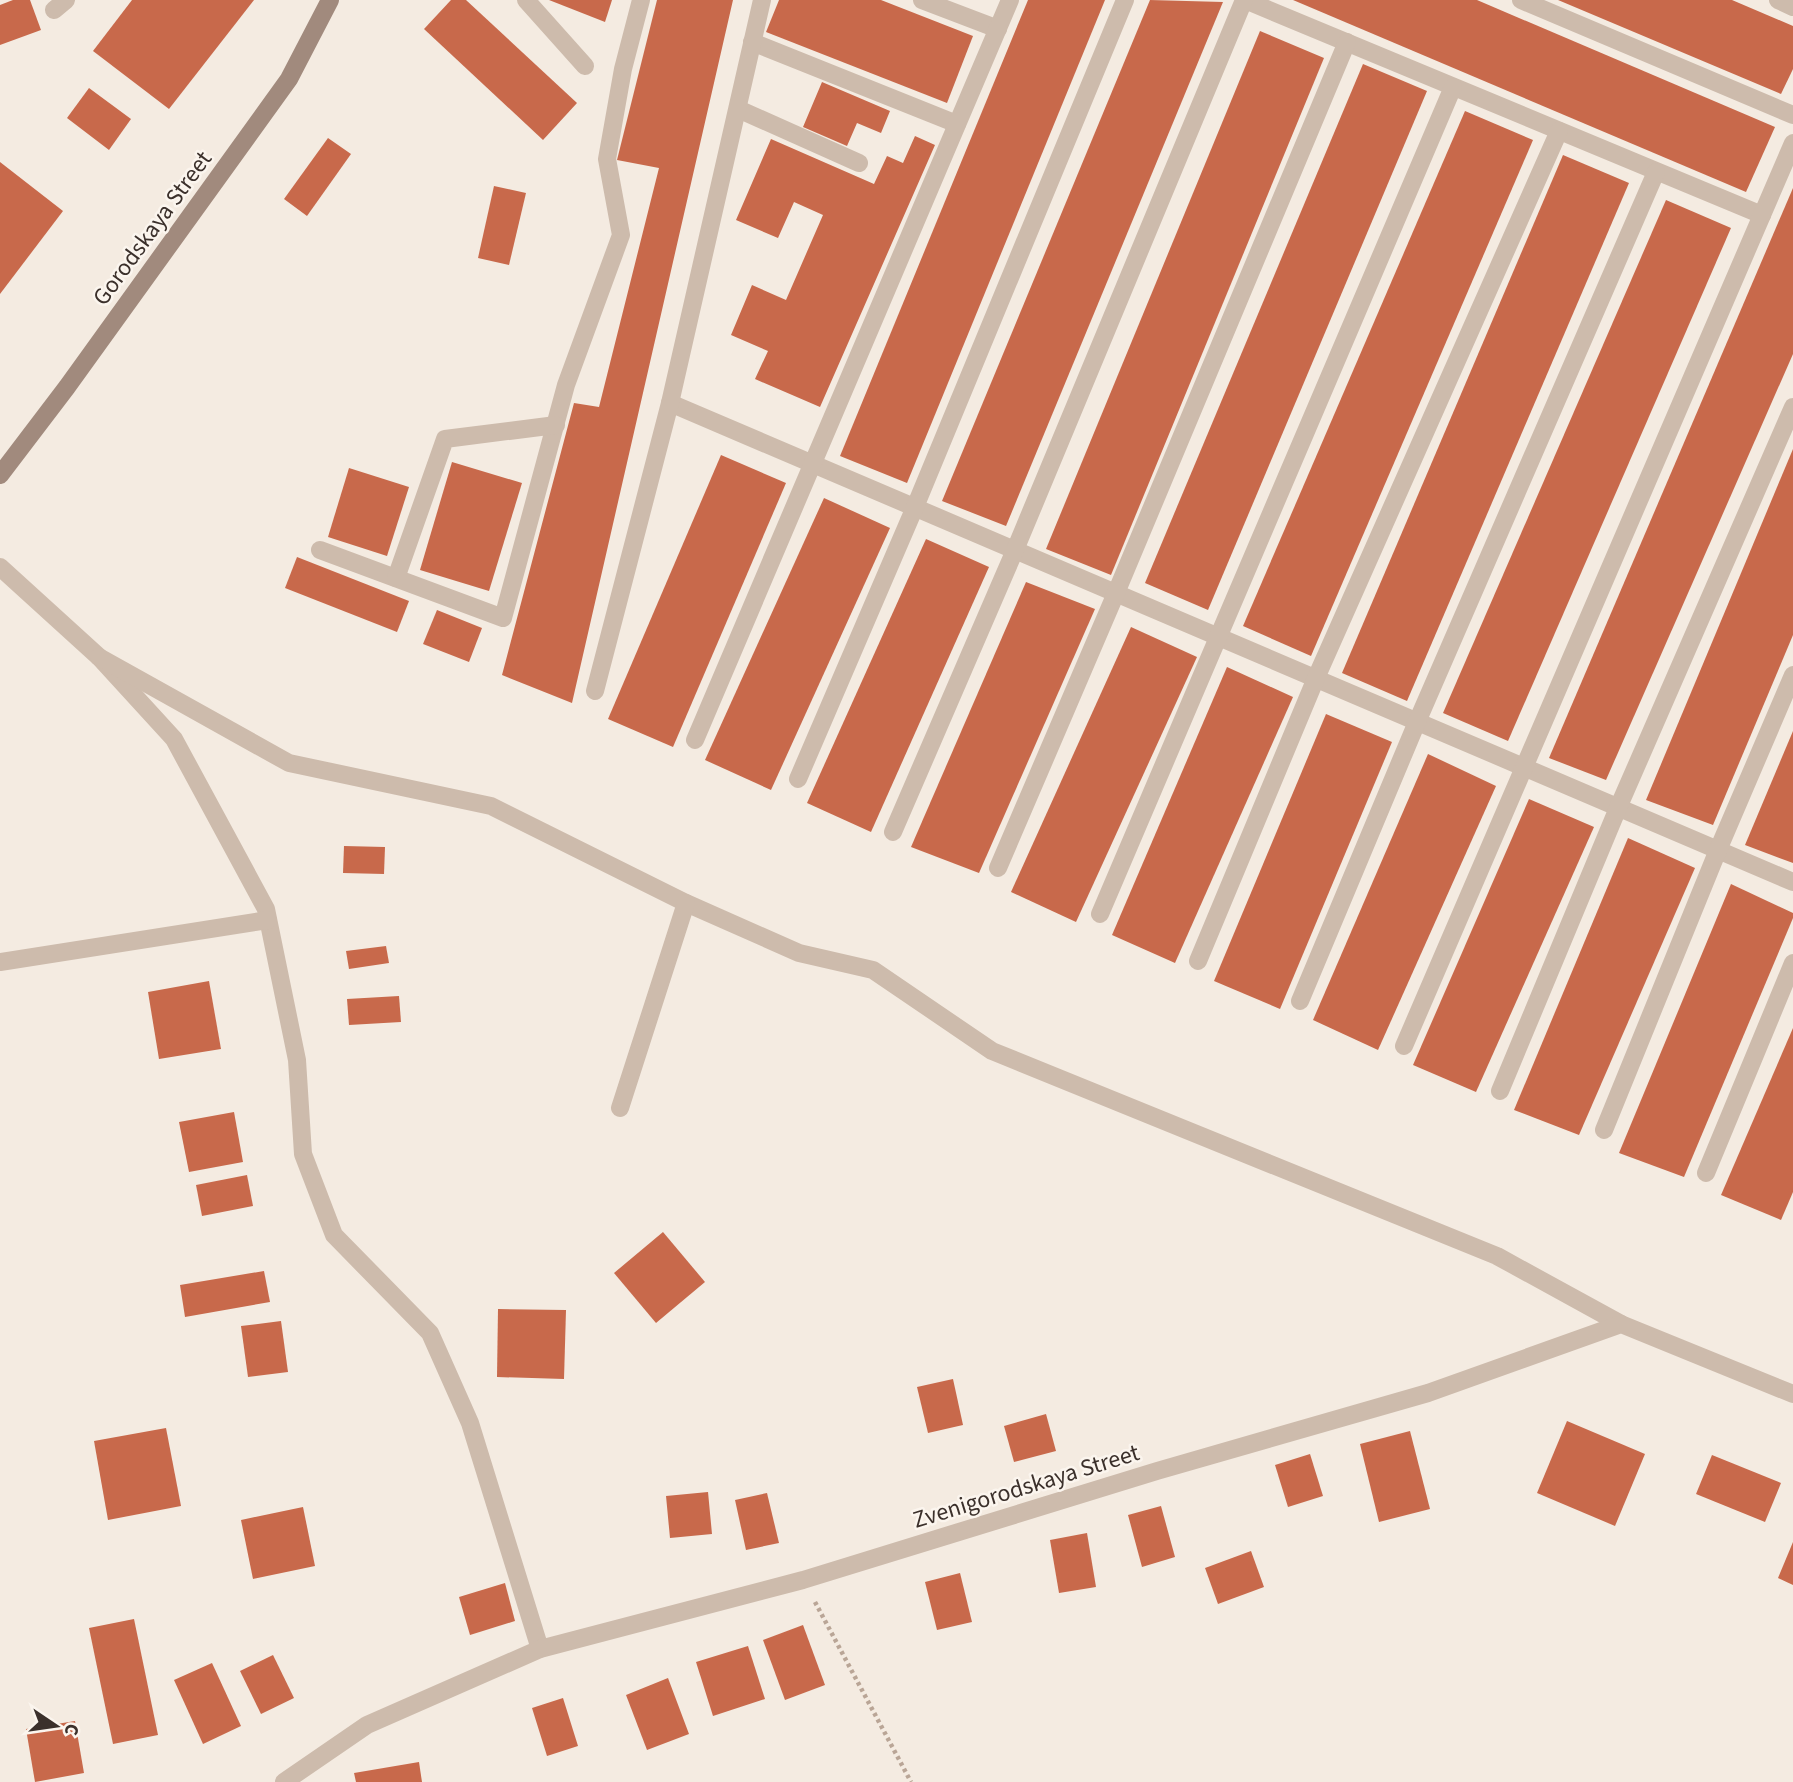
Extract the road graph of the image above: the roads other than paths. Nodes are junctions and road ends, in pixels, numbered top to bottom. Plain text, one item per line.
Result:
1 (330, 0) edge
2 (526, 0) edge
3 (641, 0) edge
4 (762, 0) edge
5 (922, 0) edge
6 (1010, 0) edge
7 (1125, 0) edge
8 (1245, 0) edge
9 (1521, 0) edge
10 (1778, 0) edge
11 (1793, 7) edge
12 (998, 29) junction
13 (752, 42) junction
14 (1347, 42) junction
15 (585, 66) dead end
16 (1452, 86) junction
17 (737, 110) junction
18 (1793, 115) edge
19 (957, 124) junction
20 (1559, 131) junction
21 (1793, 143) edge
22 (859, 163) dead end
23 (1656, 172) junction
24 (1762, 215) junction
25 (670, 403) junction
26 (1793, 407) edge
27 (556, 425) junction
28 (811, 463) junction
29 (0, 475) edge
30 (915, 508) junction
31 (320, 550) dead end
32 (1014, 550) junction
33 (0, 567) edge
34 (396, 578) junction
35 (1116, 593) junction
36 (1218, 637) junction
37 (99, 657) junction
38 (1793, 675) edge
39 (1316, 678) junction
40 (595, 691) dead end
41 (1417, 722) junction
42 (695, 740) dead end
43 (1524, 767) junction
44 (798, 779) dead end
45 (1618, 808) junction
46 (893, 832) dead end
47 (1718, 850) junction
48 (998, 868) dead end
49 (1793, 882) edge
50 (686, 903) junction
51 (1100, 914) dead end
52 (268, 920) junction
53 (1198, 961) dead end
54 (0, 962) edge
55 (1793, 962) edge
56 (1300, 1001) dead end
57 (1404, 1045) dead end
58 (1500, 1091) dead end
59 (620, 1108) dead end
60 (1604, 1130) dead end
61 (1706, 1173) dead end
62 (1621, 1324) junction
63 (1793, 1394) edge
64 (540, 1648) junction
65 (284, 1782) edge

1 - 29 street, Gorodskaya Street
2 - 15 street
3 - 27 street
4 - 13 street
5 - 12 street
6 - 12 street
7 - 30 street
8 - 14 street
8 - 32 street
9 - 18 street
10 - 11 street
12 - 19 street
13 - 17 street
13 - 19 street
14 - 16 street
14 - 35 street
16 - 20 street
16 - 36 street
17 - 22 street
17 - 25 street
19 - 28 street
20 - 23 street
20 - 39 street
21 - 24 street
23 - 24 street
23 - 41 street
24 - 43 street
25 - 28 street
25 - 40 street
26 - 45 street
27 - 34 street
27 - 34 street
28 - 30 street
28 - 42 street
30 - 32 street
30 - 44 street
31 - 34 street
32 - 35 street
32 - 46 street
33 - 37 street
35 - 36 street
35 - 48 street
36 - 39 street
36 - 51 street
37 - 50 street
37 - 52 street
38 - 47 street
39 - 41 street
39 - 53 street
41 - 43 street
41 - 56 street
43 - 45 street
43 - 57 street
45 - 47 street
45 - 58 street
47 - 49 street
47 - 60 street
50 - 59 street
50 - 62 street
52 - 54 street
52 - 64 street
55 - 61 street
62 - 63 street
62 - 64 street, Zvenigorodskaya Street
64 - 65 street, Zvenigorodskaya Street

